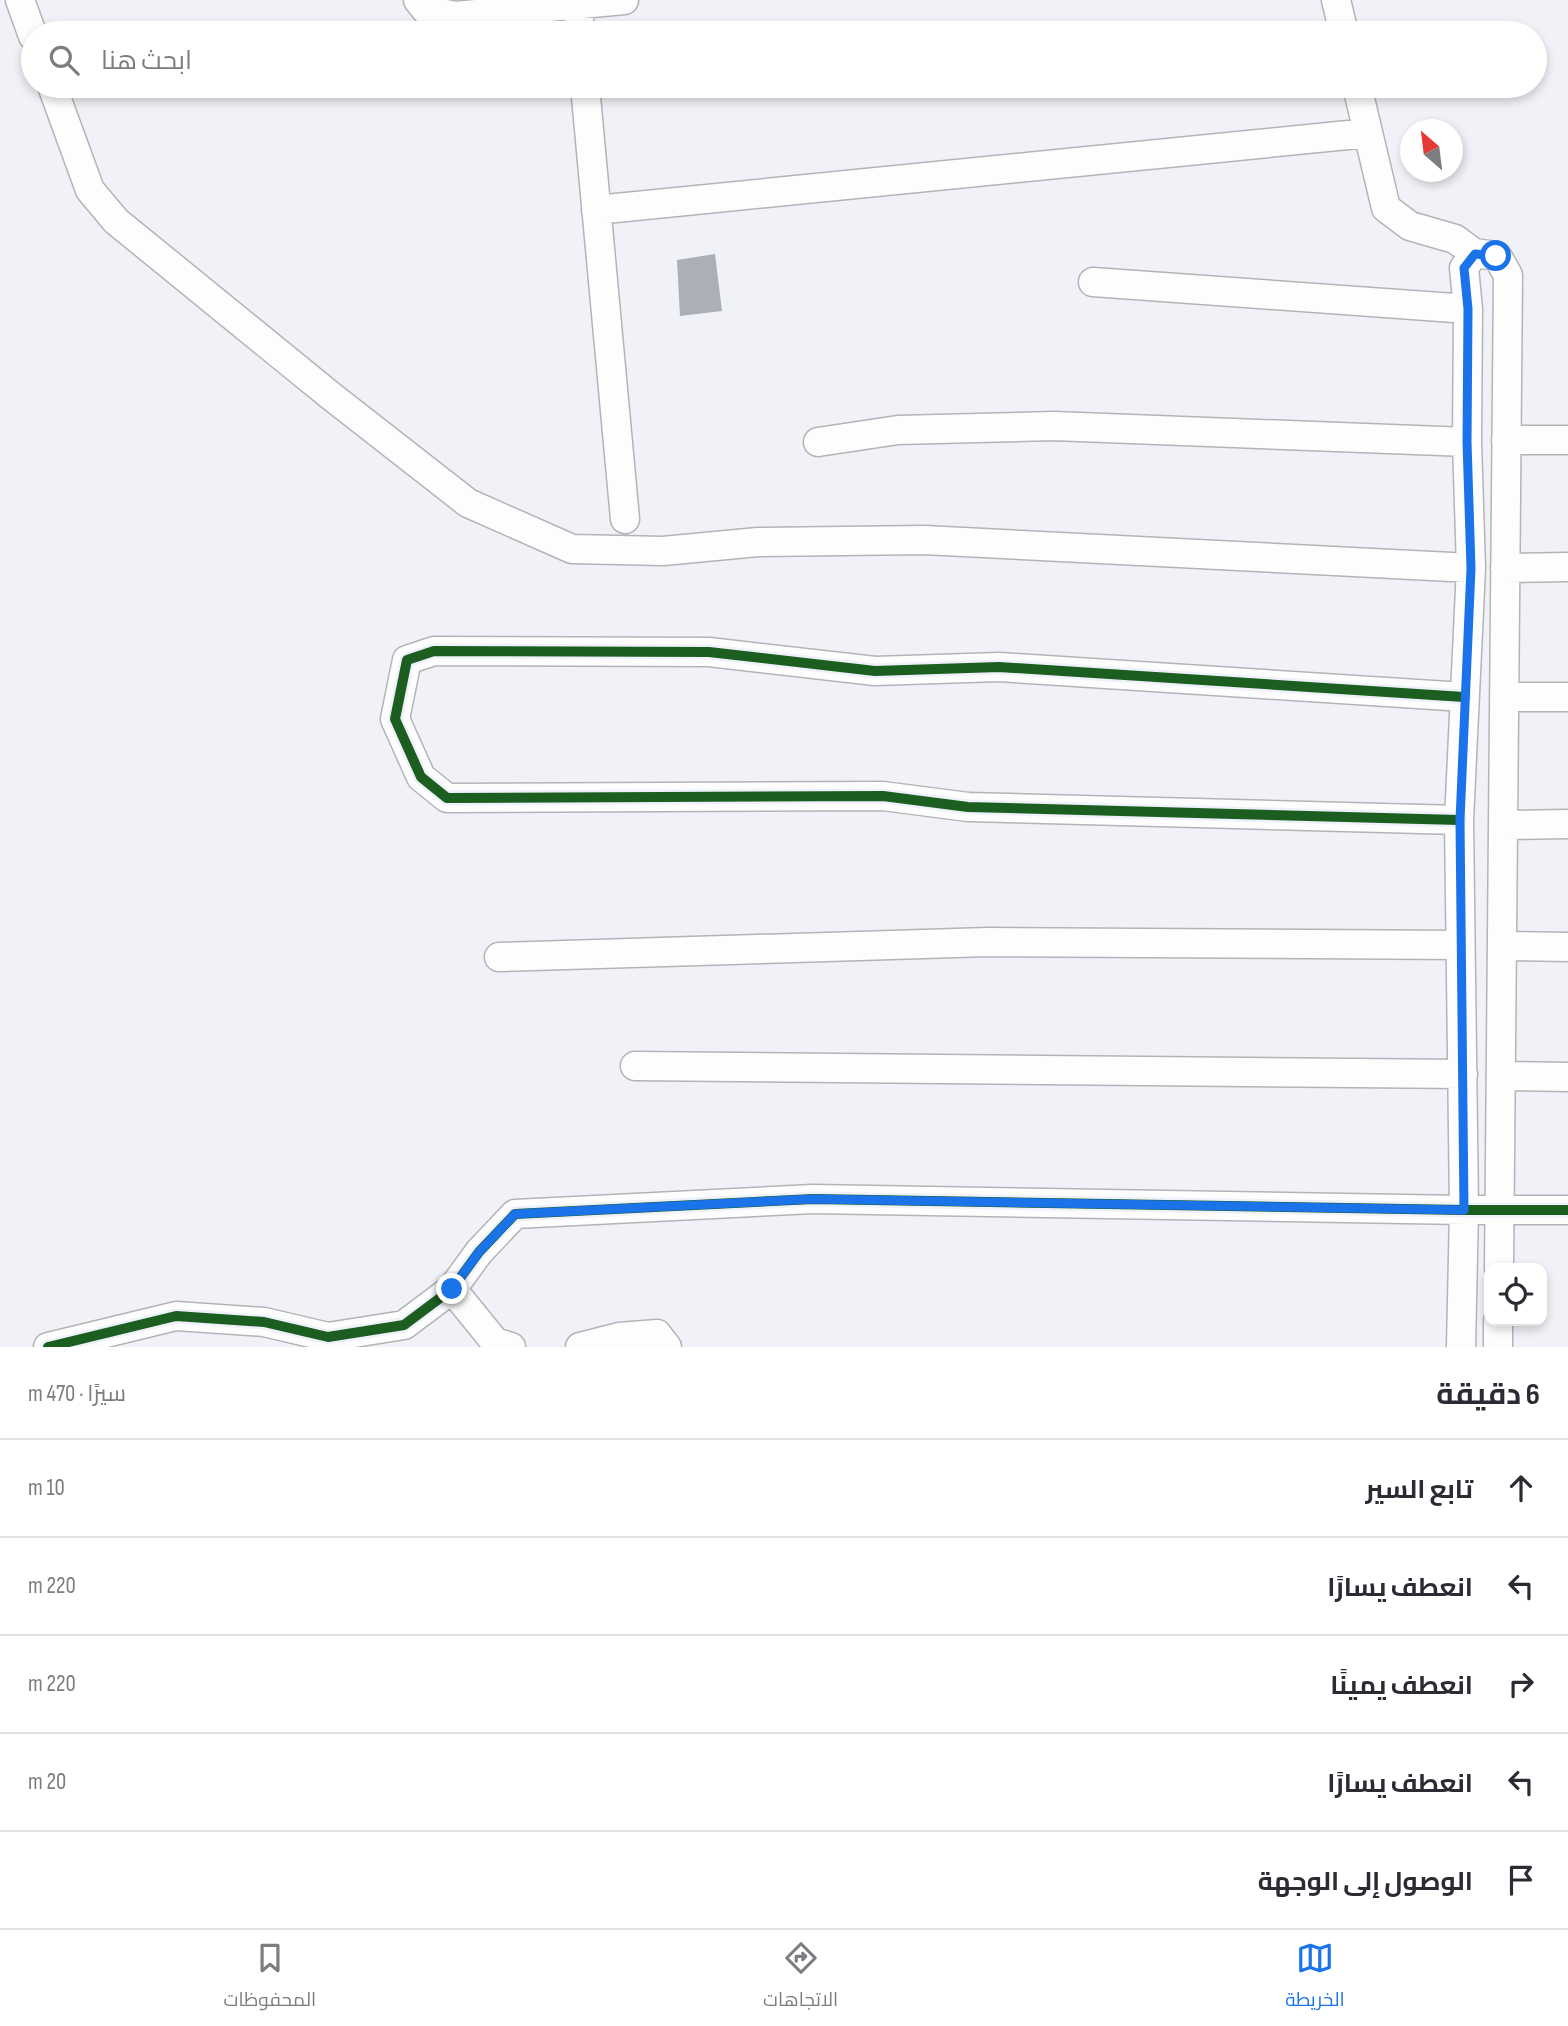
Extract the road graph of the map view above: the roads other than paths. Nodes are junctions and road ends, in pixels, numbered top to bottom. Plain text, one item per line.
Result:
1 (20, 0) edge
2 (418, 0) edge
3 (624, 0) edge
4 (1336, 0) edge
5 (578, 5) junction
6 (28, 21) edge
7 (579, 21) edge
8 (1341, 21) edge
9 (56, 98) edge
10 (586, 98) edge
11 (1360, 98) edge
12 (1368, 133) junction
13 (596, 210) junction
14 (1475, 254) junction
15 (1093, 282) dead end
16 (1468, 309) junction
17 (1506, 440) junction
18 (1568, 440) edge
19 (818, 442) dead end
20 (1467, 442) junction
21 (625, 519) dead end
22 (1568, 567) edge
23 (1471, 568) junction
24 (1505, 568) junction
25 (1464, 697) junction
26 (1504, 697) junction
27 (1568, 697) edge
28 (1460, 820) junction
29 (1568, 824) edge
30 (1503, 825) junction
31 (1460, 945) junction
32 (1502, 946) junction
33 (1568, 947) edge
34 (499, 957) dead end
35 (635, 1066) dead end
36 (1463, 1074) junction
37 (1501, 1076) junction
38 (1568, 1077) edge
39 (1464, 1210) junction
40 (1568, 1210) edge
41 (1500, 1211) junction
42 (1499, 1263) edge
43 (452, 1289) junction
44 (1498, 1326) edge
45 (48, 1347) edge
46 (511, 1347) edge
47 (580, 1347) edge
48 (667, 1347) edge
49 (1461, 1347) edge
50 (1498, 1347) edge

1 - 6 street
2 - 5 street
3 - 5 street
4 - 8 street
5 - 7 street
9 - 23 street
10 - 13 street
11 - 12 street
12 - 13 street
12 - 14 street
13 - 21 street
14 - 16 street
14 - 17 street
15 - 16 street
16 - 20 street
17 - 18 street
17 - 24 street
19 - 20 street
20 - 23 street
22 - 24 street
23 - 25 street
24 - 26 street
25 - 28 street
25 - 28 street
26 - 27 street
26 - 30 street
28 - 31 street
29 - 30 street
30 - 32 street
31 - 34 street
31 - 36 street
32 - 33 street
32 - 37 street
35 - 36 street
36 - 39 street
37 - 38 street
37 - 41 street
39 - 41 street
39 - 43 street
39 - 49 street
40 - 41 street
41 - 42 street
43 - 45 street
43 - 46 street
44 - 50 street
47 - 48 street

